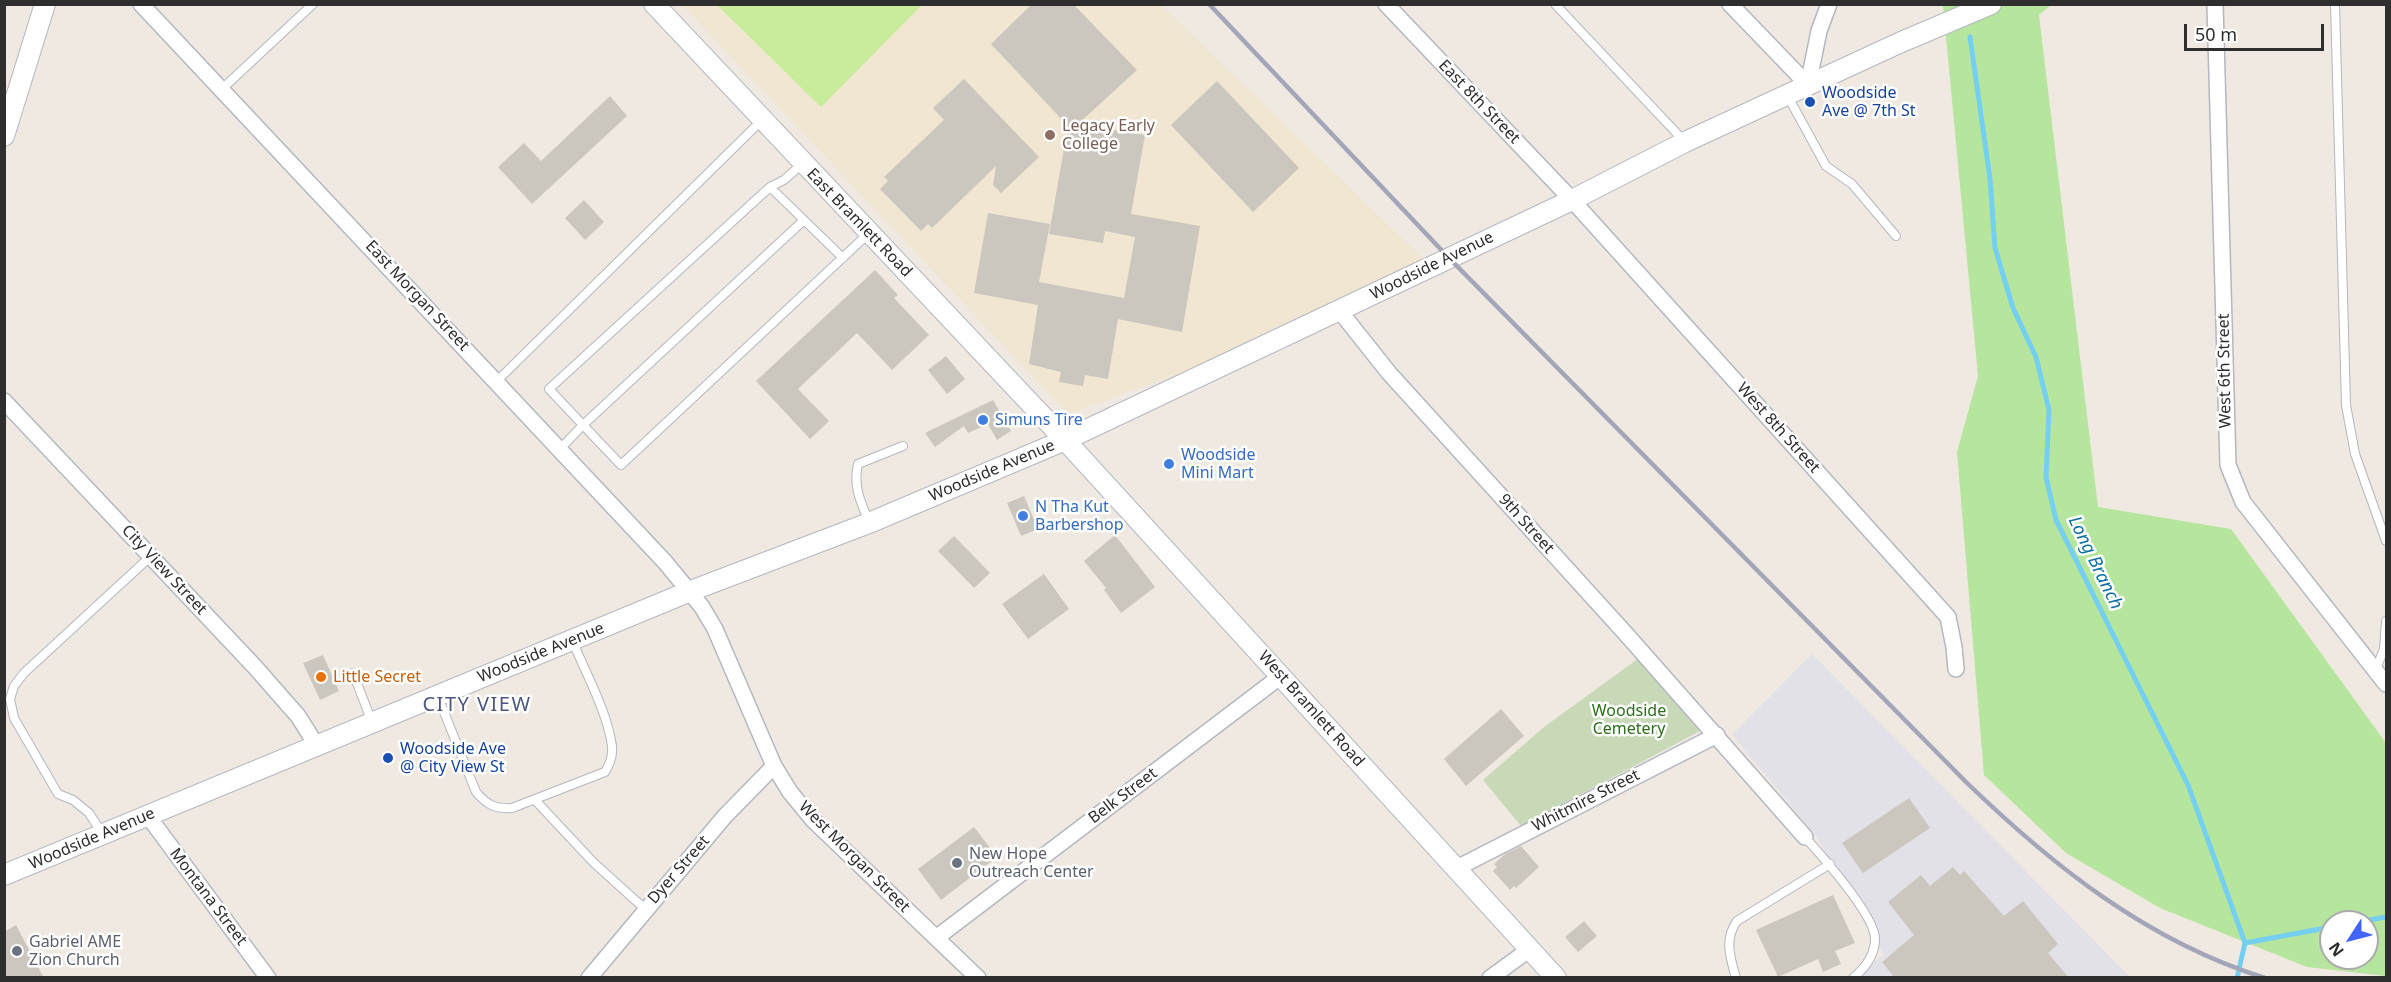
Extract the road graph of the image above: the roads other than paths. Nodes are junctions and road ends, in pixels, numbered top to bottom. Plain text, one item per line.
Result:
1 (45, 4) edge
2 (141, 4) edge
3 (313, 4) edge
4 (654, 4) edge
5 (1386, 4) edge
6 (1555, 4) edge
7 (1730, 4) edge
8 (1829, 4) edge
9 (1991, 4) edge
10 (2215, 4) edge
11 (2335, 4) edge
12 (1808, 85) junction
13 (222, 89) junction
14 (1787, 94) junction
15 (762, 120) junction
16 (4, 136) edge
17 (1685, 142) junction
18 (802, 164) junction
19 (770, 187) junction
20 (1572, 200) junction
21 (804, 220) junction
22 (868, 234) junction
23 (1896, 236) dead end
24 (843, 258) junction
25 (1339, 310) junction
26 (497, 381) junction
27 (4, 401) edge
28 (583, 425) junction
29 (1065, 440) junction
30 (903, 446) dead end
31 (560, 449) junction
32 (869, 523) junction
33 (2386, 541) edge
34 (151, 556) junction
35 (688, 592) junction
36 (2386, 621) edge
37 (572, 640) junction
38 (1956, 669) dead end
39 (2376, 669) junction
40 (353, 673) dead end
41 (1281, 676) junction
42 (2386, 684) edge
43 (438, 696) junction
44 (372, 723) junction
45 (1717, 735) junction
46 (317, 746) junction
47 (774, 766) junction
48 (535, 800) junction
49 (148, 816) junction
50 (103, 835) junction
51 (1805, 837) joint
52 (1830, 864) junction
53 (1456, 868) junction
54 (4, 875) edge
55 (645, 909) junction
56 (936, 938) junction
57 (1530, 949) junction
58 (591, 977) edge
59 (268, 978) edge
60 (978, 978) edge
61 (1490, 978) edge
62 (1557, 978) edge
63 (1736, 978) edge
64 (1853, 978) edge

1 - 16 street
2 - 13 street, East Morgan Street
3 - 13 lane
4 - 15 street, East Bramlett Road
5 - 20 street, East 8th Street
6 - 17 lane
7 - 12 street
8 - 12 street
9 - 12 street, Woodside Avenue
10 - 39 street, West 6th Street
11 - 33 lane
12 - 14 street, Woodside Avenue
13 - 26 street, East Morgan Street
14 - 17 street, Woodside Avenue
14 - 23 lane
15 - 18 street, East Bramlett Road
15 - 26 lane
17 - 20 street, Woodside Avenue
18 - 19 lane
18 - 22 street, East Bramlett Road
19 - 21 lane
19 - 28 lane
20 - 25 street, Woodside Avenue
20 - 38 street, West 8th Street
21 - 24 lane
21 - 28 lane
22 - 24 lane
22 - 29 street, East Bramlett Road
24 - 28 lane
25 - 29 street, Woodside Avenue
25 - 45 street, 9th Street
26 - 31 street, East Morgan Street
27 - 34 street, City View Street
28 - 31 lane
29 - 32 street, Woodside Avenue
29 - 41 street, West Bramlett Road
30 - 32 lane
31 - 35 street, East Morgan Street
32 - 35 street, Woodside Avenue
34 - 46 street, City View Street
34 - 50 lane
35 - 37 street, Woodside Avenue
35 - 47 street, West Morgan Street
36 - 39 lane
37 - 43 street, Woodside Avenue
37 - 48 lane
39 - 42 street, West 6th Street
40 - 44 lane
41 - 53 street, West Bramlett Road
41 - 56 street, Belk Street
43 - 44 street, Woodside Avenue
43 - 48 lane
44 - 46 street, Woodside Avenue
45 - 51 street, 9th Street
45 - 53 street, Whitmire Street
46 - 49 street, Woodside Avenue
47 - 55 street, Dyer Street
47 - 56 street, West Morgan Street
48 - 55 lane
49 - 50 street, Woodside Avenue
49 - 59 street, Montana Street
50 - 54 street, Woodside Avenue
51 - 52 lane
52 - 63 lane
52 - 64 lane
53 - 57 street, West Bramlett Road
55 - 58 street, Dyer Street
56 - 60 street, West Morgan Street
57 - 61 street
57 - 62 street, West Bramlett Road

